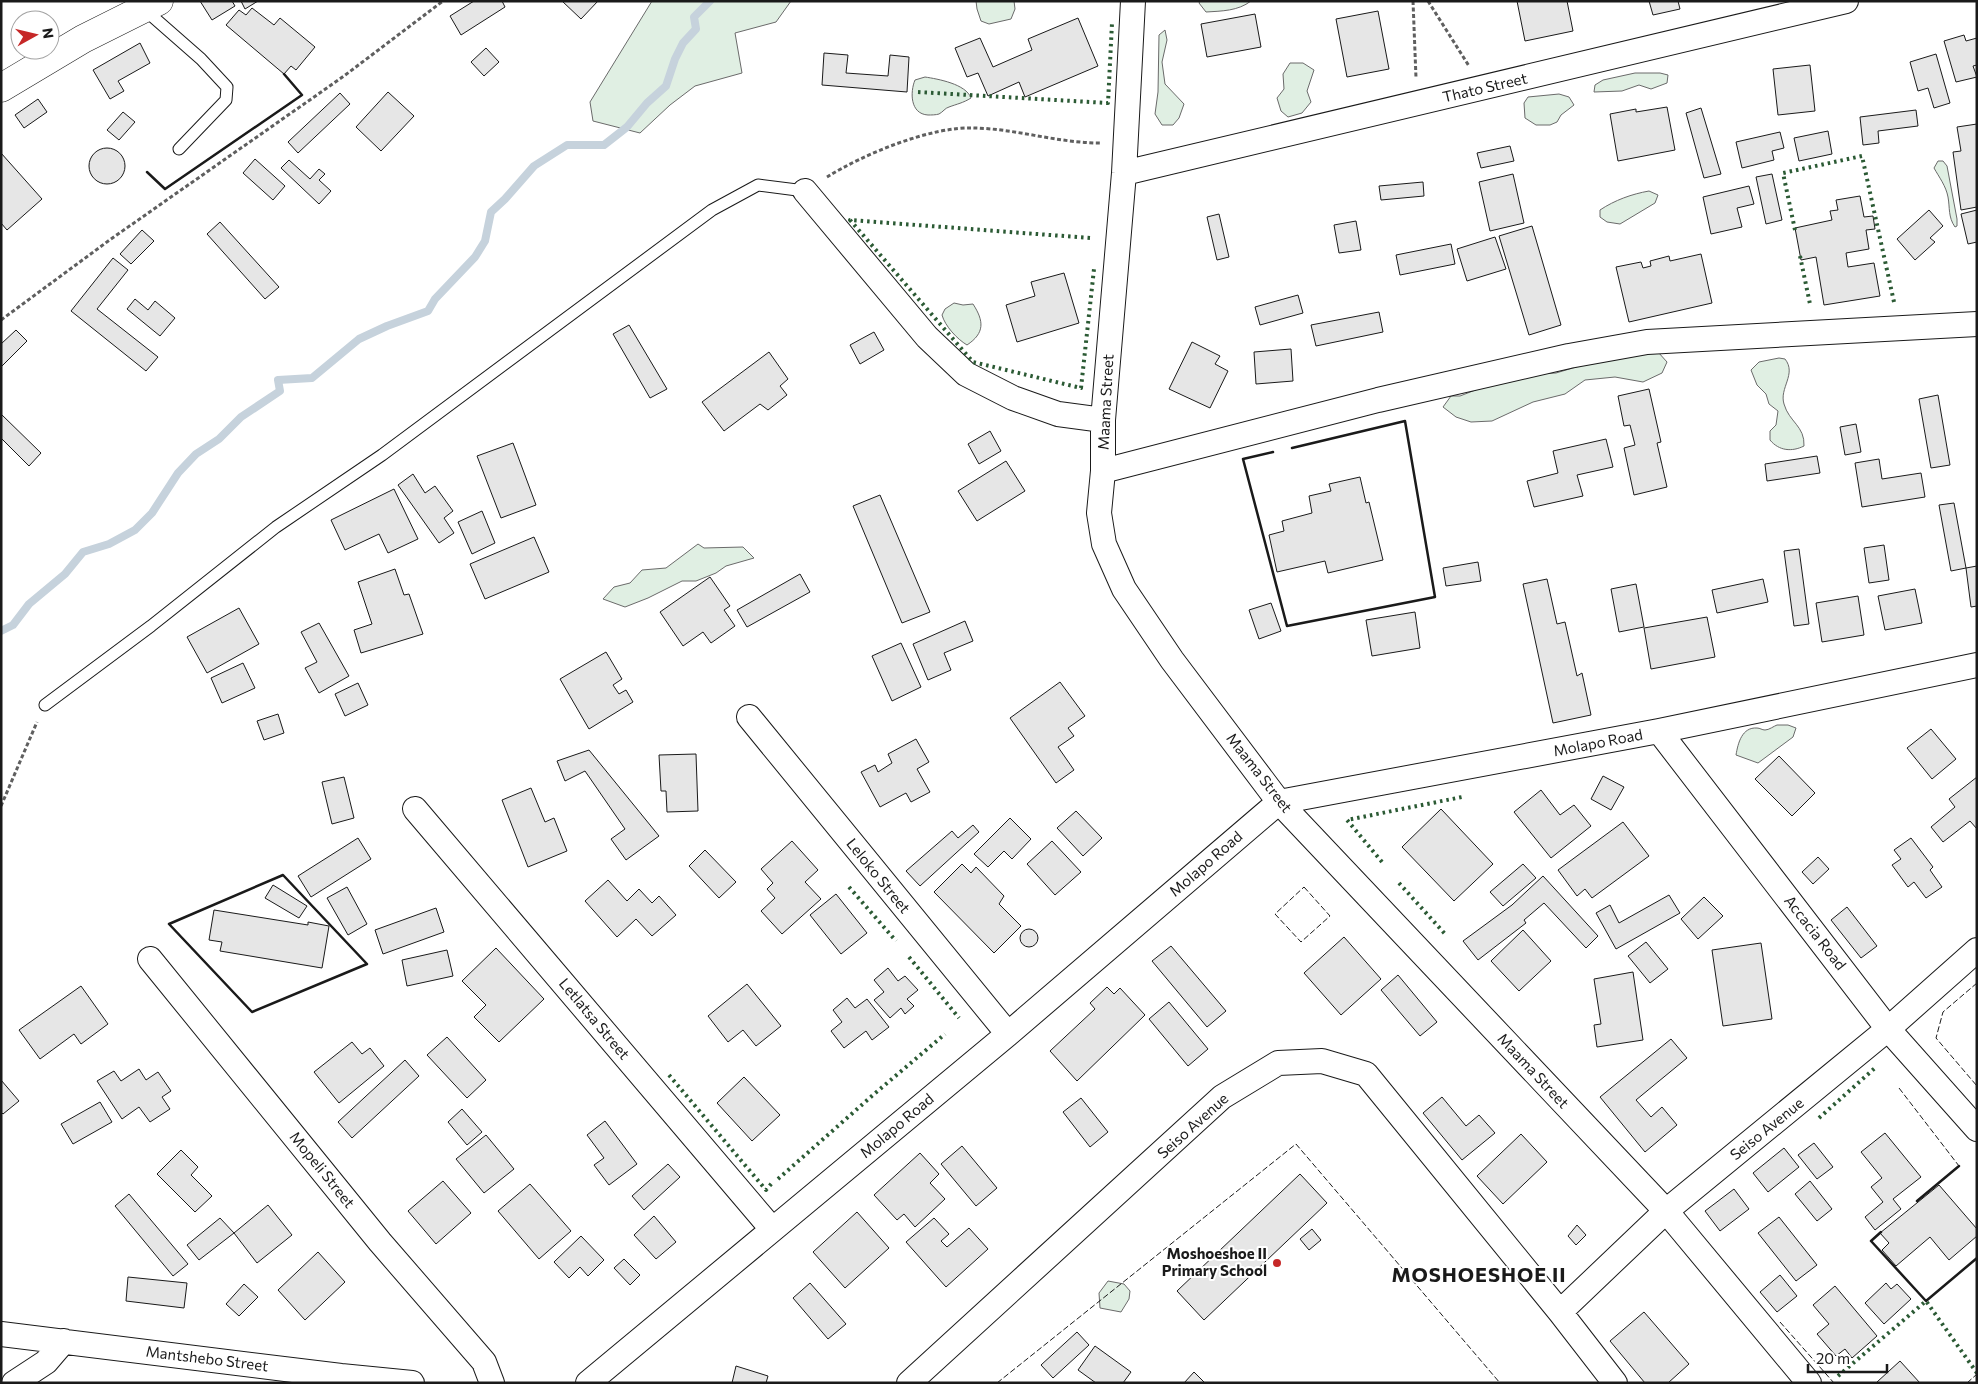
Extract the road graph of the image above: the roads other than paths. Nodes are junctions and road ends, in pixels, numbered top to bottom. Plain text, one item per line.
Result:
1 (1133, 1) edge
2 (1846, 1) edge
3 (152, 5) edge
4 (1, 88) edge
5 (179, 149) dead end
6 (1124, 173) junction
7 (805, 191) joint
8 (1977, 324) edge
9 (1103, 420) junction
10 (1103, 471) junction
11 (1974, 670) edge
12 (45, 705) road end
13 (749, 717) dead end
14 (1659, 731) junction
15 (1279, 802) junction
16 (415, 809) dead end
17 (1977, 950) edge
18 (150, 959) dead end
19 (1888, 1029) junction
20 (1008, 1034) junction
21 (1977, 1129) edge
22 (1666, 1212) junction
23 (772, 1230) junction
24 (1560, 1312) junction
25 (1, 1334) edge
26 (64, 1341) junction
27 (14, 1383) edge
28 (412, 1383) edge
29 (492, 1383) edge
30 (588, 1383) edge
31 (909, 1383) edge
32 (1615, 1383) edge
33 (1809, 1383) edge

1 - 6 street, Maama Street
2 - 6 street, Thato Street
3 - 4 street
3 - 5 lane
6 - 9 street, Maama Street
7 - 9 street
7 - 12 lane
8 - 10 street
9 - 10 street, Maama Street
10 - 15 street, Maama Street
11 - 14 street, Molapo Road
13 - 20 street, Leloko Street
14 - 15 street, Molapo Road
14 - 19 street, Accacia Road
15 - 20 street, Molapo Road
15 - 22 street, Maama Street
16 - 23 street, Letlatsa Street
17 - 19 street, Seiso Avenue
18 - 29 street, Mopeli Street
19 - 21 street, Accacia Road
19 - 22 street, Seiso Avenue
20 - 23 street, Molapo Road
22 - 24 street, Seiso Avenue
22 - 33 street, Maama Street
23 - 30 street, Molapo Road
24 - 31 street, Seiso Avenue
24 - 32 street, Seiso Avenue
25 - 26 street, Mantshebo Street
26 - 27 street
26 - 28 street, Mantshebo Street

